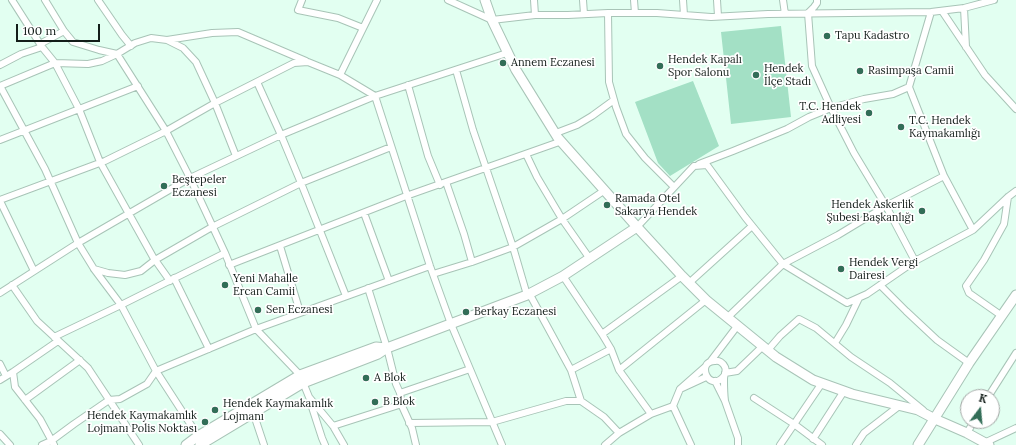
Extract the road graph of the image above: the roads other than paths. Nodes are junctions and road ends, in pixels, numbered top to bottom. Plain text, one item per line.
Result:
1 (12, 0) edge
2 (46, 0) edge
3 (98, 0) edge
4 (302, 0) edge
5 (377, 0) edge
6 (448, 0) edge
7 (485, 0) edge
8 (534, 0) edge
9 (583, 0) edge
10 (634, 0) edge
11 (683, 0) edge
12 (717, 0) edge
13 (783, 0) edge
14 (817, 0) edge
15 (994, 0) edge
16 (964, 8) junction
17 (942, 11) junction
18 (931, 12) junction
19 (608, 13) junction
20 (635, 13) junction
21 (808, 13) junction
22 (584, 14) junction
23 (784, 14) junction
24 (535, 15) junction
25 (684, 15) junction
26 (718, 16) junction
27 (492, 20) junction
28 (363, 28) junction
29 (64, 31) junction
30 (167, 40) junction
31 (41, 46) junction
32 (131, 46) junction
33 (966, 47) junction
34 (507, 53) junction
35 (117, 54) junction
36 (308, 62) junction
37 (55, 63) junction
38 (0, 65) edge
39 (456, 70) junction
40 (340, 75) junction
41 (257, 82) junction
42 (408, 85) junction
43 (0, 86) edge
44 (138, 86) junction
45 (909, 87) junction
46 (375, 96) junction
47 (614, 100) junction
48 (215, 103) junction
49 (831, 108) junction
50 (80, 109) junction
51 (1016, 109) edge
52 (25, 131) junction
53 (166, 131) junction
54 (556, 133) junction
55 (281, 134) junction
56 (0, 140) edge
57 (562, 141) junction
58 (391, 147) junction
59 (526, 154) junction
60 (236, 156) junction
61 (100, 162) junction
62 (694, 166) junction
63 (487, 168) junction
64 (944, 176) junction
65 (190, 178) junction
66 (50, 180) junction
67 (446, 182) junction
68 (301, 183) junction
69 (440, 185) junction
70 (674, 188) junction
71 (605, 190) junction
72 (1016, 191) edge
73 (406, 196) junction
74 (1008, 198) junction
75 (0, 201) edge
76 (886, 206) junction
77 (364, 213) junction
78 (129, 214) junction
79 (562, 219) junction
80 (212, 226) junction
81 (752, 226) junction
82 (637, 227) junction
83 (319, 230) junction
84 (973, 230) junction
85 (78, 243) junction
86 (280, 246) junction
87 (513, 247) junction
88 (224, 253) junction
89 (590, 258) junction
90 (155, 260) junction
91 (915, 261) junction
92 (472, 262) junction
93 (783, 264) junction
94 (229, 265) junction
95 (430, 266) junction
96 (94, 269) junction
97 (34, 271) junction
98 (433, 274) junction
99 (563, 276) junction
100 (172, 279) junction
101 (686, 280) junction
102 (389, 281) junction
103 (12, 285) junction
104 (880, 285) junction
105 (368, 288) junction
106 (0, 293) edge
107 (528, 294) junction
108 (1016, 295) edge
109 (346, 296) junction
110 (859, 298) junction
111 (706, 300) junction
112 (121, 306) junction
113 (300, 312) junction
114 (1002, 316) junction
115 (728, 317) junction
116 (451, 324) junction
117 (738, 325) junction
118 (256, 329) junction
119 (602, 334) junction
120 (56, 339) junction
121 (835, 343) junction
122 (387, 348) junction
123 (766, 348) junction
124 (209, 349) junction
125 (611, 349) junction
126 (1016, 353) edge
127 (80, 360) junction
128 (969, 363) junction
129 (0, 364) edge
130 (708, 364) junction
131 (470, 369) junction
132 (571, 370) junction
133 (619, 370) junction
134 (156, 371) junction
135 (13, 372) junction
136 (725, 375) junction
137 (6, 376) junction
138 (706, 377) junction
139 (302, 379) junction
140 (0, 380) edge
141 (716, 381) junction
142 (822, 383) junction
143 (680, 389) junction
144 (993, 389) edge
145 (844, 391) junction
146 (400, 393) junction
147 (309, 397) junction
148 (754, 398) dead end
149 (25, 400) junction
150 (109, 400) junction
151 (725, 400) junction
152 (581, 401) junction
153 (402, 404) junction
154 (673, 406) junction
155 (899, 406) junction
156 (254, 412) junction
157 (651, 414) junction
158 (935, 419) junction
159 (492, 422) junction
160 (410, 423) junction
161 (794, 424) junction
162 (333, 426) junction
163 (1016, 428) edge
164 (969, 429) edge
165 (620, 433) junction
166 (967, 433) junction
167 (0, 434) edge
168 (813, 439) junction
169 (202, 442) edge
170 (52, 443) edge
171 (982, 443) edge
172 (10, 445) edge
173 (42, 445) edge
174 (139, 445) edge
175 (186, 445) edge
176 (264, 445) edge
177 (325, 445) edge
178 (344, 445) edge
179 (416, 445) edge
180 (502, 445) edge
181 (605, 445) edge
182 (690, 445) edge
183 (738, 445) edge
184 (780, 445) edge
185 (822, 445) edge
186 (856, 445) edge
187 (918, 445) edge

1 - 31 street
2 - 29 street
3 - 32 street
4 - 28 street
5 - 28 street
6 - 27 street
7 - 27 main road
8 - 24 street
9 - 22 street
10 - 20 street
11 - 25 street
12 - 26 street
13 - 23 street
14 - 21 street
15 - 16 street
16 - 17 street
16 - 33 street
17 - 18 street
17 - 33 street
18 - 21 street
18 - 45 street
19 - 20 street
19 - 22 street
19 - 47 street
20 - 25 street
21 - 23 street
21 - 49 street
22 - 24 street
23 - 26 street
24 - 27 street
25 - 26 street
27 - 34 main road
28 - 40 street
29 - 31 street
29 - 35 street
30 - 32 street
30 - 36 street
30 - 48 street
31 - 37 street
31 - 38 street
32 - 35 street
33 - 51 street
34 - 39 street
34 - 54 main road
35 - 37 street
35 - 44 street
36 - 40 street
36 - 41 street
37 - 43 street
37 - 50 street
39 - 42 street
39 - 63 street
40 - 46 street
41 - 48 street
41 - 55 street
42 - 46 street
42 - 69 street
43 - 52 street
44 - 50 street
44 - 53 street
45 - 49 street
45 - 64 street
46 - 55 street
46 - 58 street
47 - 54 street
47 - 70 street
48 - 53 street
48 - 60 street
49 - 62 street
49 - 76 street
50 - 52 street
50 - 61 street
52 - 56 street
52 - 66 street
53 - 61 street
53 - 65 street
54 - 57 main road
55 - 60 street
55 - 68 street
57 - 59 street
57 - 71 main road
58 - 68 street
58 - 73 street
59 - 63 street
59 - 79 street
60 - 65 street
61 - 66 street
61 - 78 street
62 - 70 street
62 - 81 street
63 - 67 street
63 - 87 street
64 - 76 street
64 - 84 street
65 - 78 street
65 - 80 street
66 - 75 street
66 - 85 street
67 - 69 street
67 - 92 street
68 - 80 street
68 - 83 street
69 - 73 street
70 - 82 street
71 - 79 street
71 - 82 main road
72 - 74 street
73 - 77 street
73 - 95 street
74 - 84 street
74 - 114 street
75 - 97 street
76 - 91 street
76 - 93 street
77 - 83 street
77 - 102 street
78 - 85 street
78 - 90 street
79 - 87 street
79 - 89 street
80 - 88 street
80 - 90 street
81 - 93 street
81 - 101 street
82 - 89 main road
82 - 101 main road
83 - 86 street
83 - 109 street
84 - 91 street
85 - 96 street
85 - 97 street
86 - 94 street
86 - 113 street
87 - 92 street
87 - 107 street
88 - 94 street
88 - 100 street
89 - 99 main road
90 - 96 street
90 - 100 street
91 - 104 street
92 - 98 street
93 - 110 street
93 - 115 street
94 - 118 street
95 - 98 street
95 - 102 street
96 - 112 street
97 - 103 street
98 - 116 street
99 - 107 main road
99 - 119 street
100 - 112 street
100 - 124 street
101 - 111 main road
101 - 119 street
102 - 105 street
103 - 106 street
103 - 120 street
104 - 110 street
104 - 128 street
105 - 109 street
105 - 122 street
107 - 116 main road
107 - 132 street
108 - 114 main road
109 - 113 street
110 - 121 street
111 - 115 main road
111 - 133 street
112 - 120 street
112 - 134 street
113 - 118 street
114 - 128 main road
115 - 117 main road
116 - 122 main road
116 - 131 street
117 - 123 main road
117 - 130 street
118 - 124 street
118 - 139 street
119 - 125 street
120 - 127 street
120 - 135 street
121 - 123 street
121 - 158 street
122 - 139 main road
122 - 146 street
123 - 136 street
123 - 142 main road
124 - 134 street
125 - 132 street
125 - 133 street
126 - 144 street
127 - 149 street
127 - 150 street
128 - 158 main road
129 - 137 street
130 - 136 street
130 - 138 street
130 - 143 street
131 - 146 street
131 - 159 street
132 - 152 street
133 - 157 street
134 - 150 street
134 - 169 street
135 - 137 street
135 - 149 street
136 - 141 street
136 - 151 street
137 - 140 street
138 - 141 street
138 - 143 street
139 - 147 street
139 - 156 main road
139 - 169 main road
141 - 151 street
142 - 145 main road
142 - 161 street
143 - 154 street
145 - 155 main road
145 - 168 street
146 - 153 street
147 - 162 street
147 - 177 street
148 - 161 street
149 - 170 street
150 - 170 street
150 - 174 street
151 - 183 street
152 - 159 street
152 - 165 street
153 - 160 street
153 - 162 street
154 - 157 street
154 - 182 street
155 - 158 main road
155 - 186 street
156 - 169 main road
156 - 176 street
157 - 165 street
158 - 166 main road
158 - 187 main road
159 - 160 street
159 - 180 street
160 - 179 street
161 - 168 street
161 - 184 street
162 - 178 street
163 - 171 street
164 - 166 street
165 - 181 street
166 - 171 main road
167 - 172 street
168 - 185 street
169 - 175 main road
170 - 173 street

